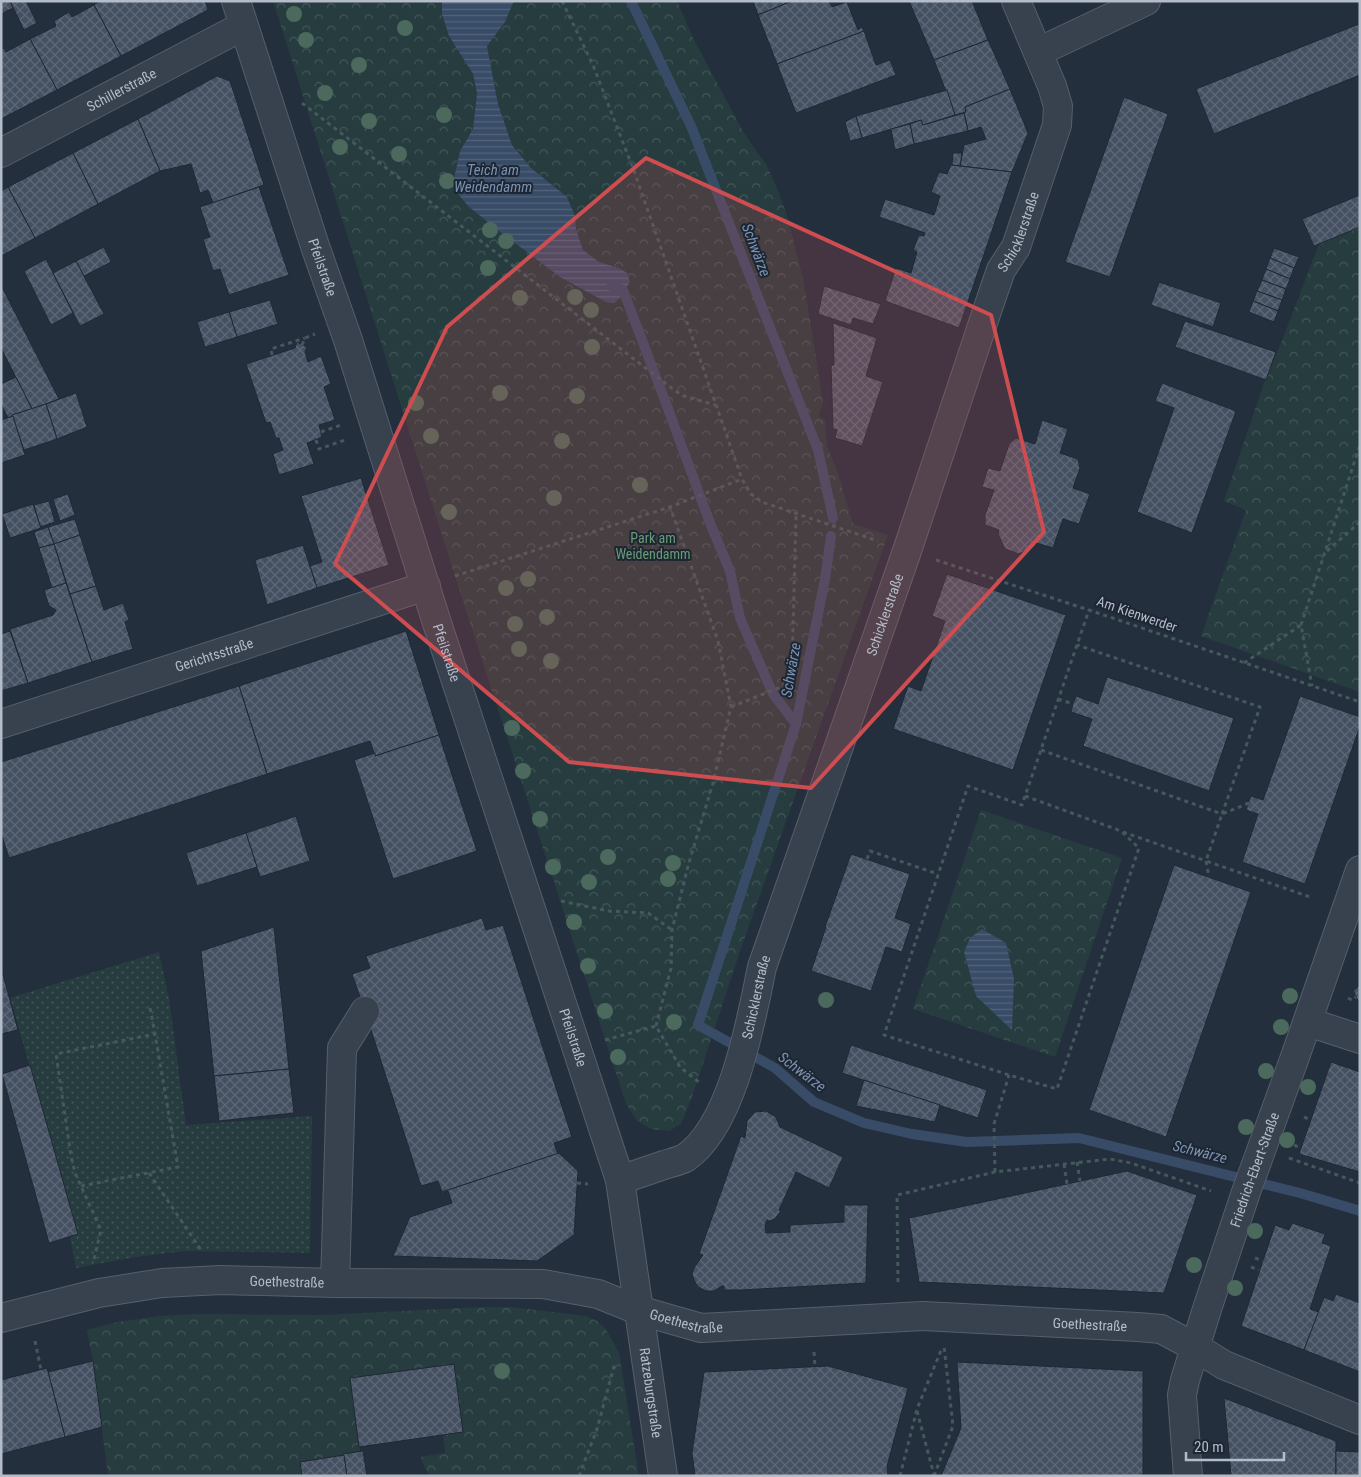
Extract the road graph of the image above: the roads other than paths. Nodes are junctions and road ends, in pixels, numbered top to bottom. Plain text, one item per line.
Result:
1 (1016, 1) edge
2 (1146, 1) edge
3 (239, 14) edge
4 (1038, 52) junction
5 (1, 153) edge
6 (426, 586) junction
7 (1, 724) edge
8 (1360, 870) edge
9 (366, 1011) dead end
10 (1308, 1022) junction
11 (1360, 1039) edge
12 (620, 1180) junction
13 (336, 1283) junction
14 (638, 1310) junction
15 (1, 1318) edge
16 (1195, 1347) junction
17 (1360, 1420) edge
18 (663, 1476) edge
19 (1188, 1476) edge

1 - 4 street, Schicklerstraße
2 - 4 street
3 - 5 street, Schillerstraße
3 - 6 street, Pfeilstraße
4 - 12 street, Schicklerstraße
6 - 7 street, Gerichtsstraße
6 - 12 street, Pfeilstraße
8 - 10 street, Friedrich-Ebert-Straße
9 - 13 street
10 - 11 street
10 - 16 street, Friedrich-Ebert-Straße
12 - 14 street, Pfeilstraße
13 - 14 street, Goethestraße
13 - 15 street, Goethestraße
14 - 16 street, Goethestraße
14 - 18 street, Ratzeburgstraße
16 - 17 street, Goethestraße
16 - 19 street, Friedrich-Ebert-Straße

